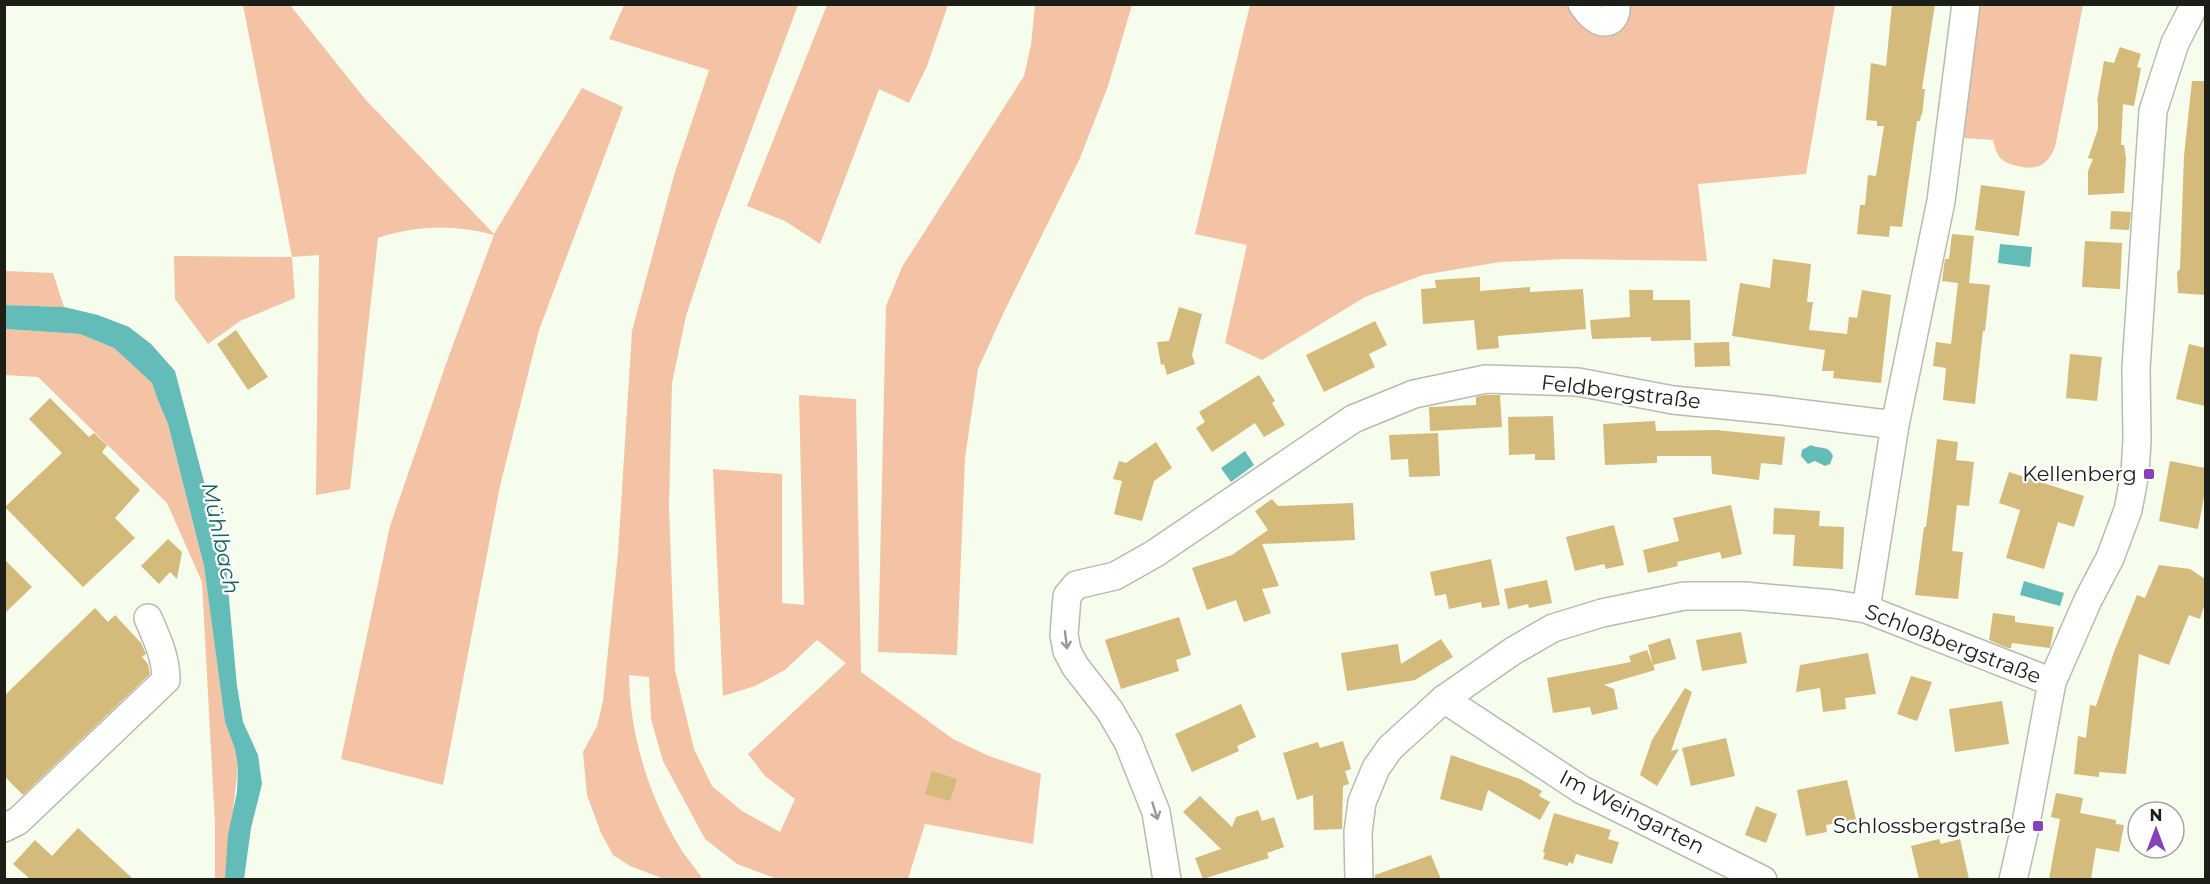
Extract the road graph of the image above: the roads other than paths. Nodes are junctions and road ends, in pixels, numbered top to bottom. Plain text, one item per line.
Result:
1 (1582, 4) edge
2 (1616, 4) edge
3 (1966, 4) edge
4 (2194, 4) edge
5 (1895, 425) junction
6 (1866, 609) junction
7 (148, 618) dead end
8 (2052, 682) junction
9 (1444, 699) junction
10 (4, 828) edge
11 (1167, 879) edge
12 (1359, 879) edge
13 (1763, 879) edge
14 (2013, 879) edge

1 - 2 street
3 - 5 street
4 - 8 street
5 - 6 street
5 -> 11 street, Feldbergstraße
6 - 8 street, Schloßbergstraße
6 - 9 street, Schloßbergstraße
7 - 10 street
8 - 14 street
9 - 12 street, Schloßbergstraße
9 - 13 street, Im Weingarten

